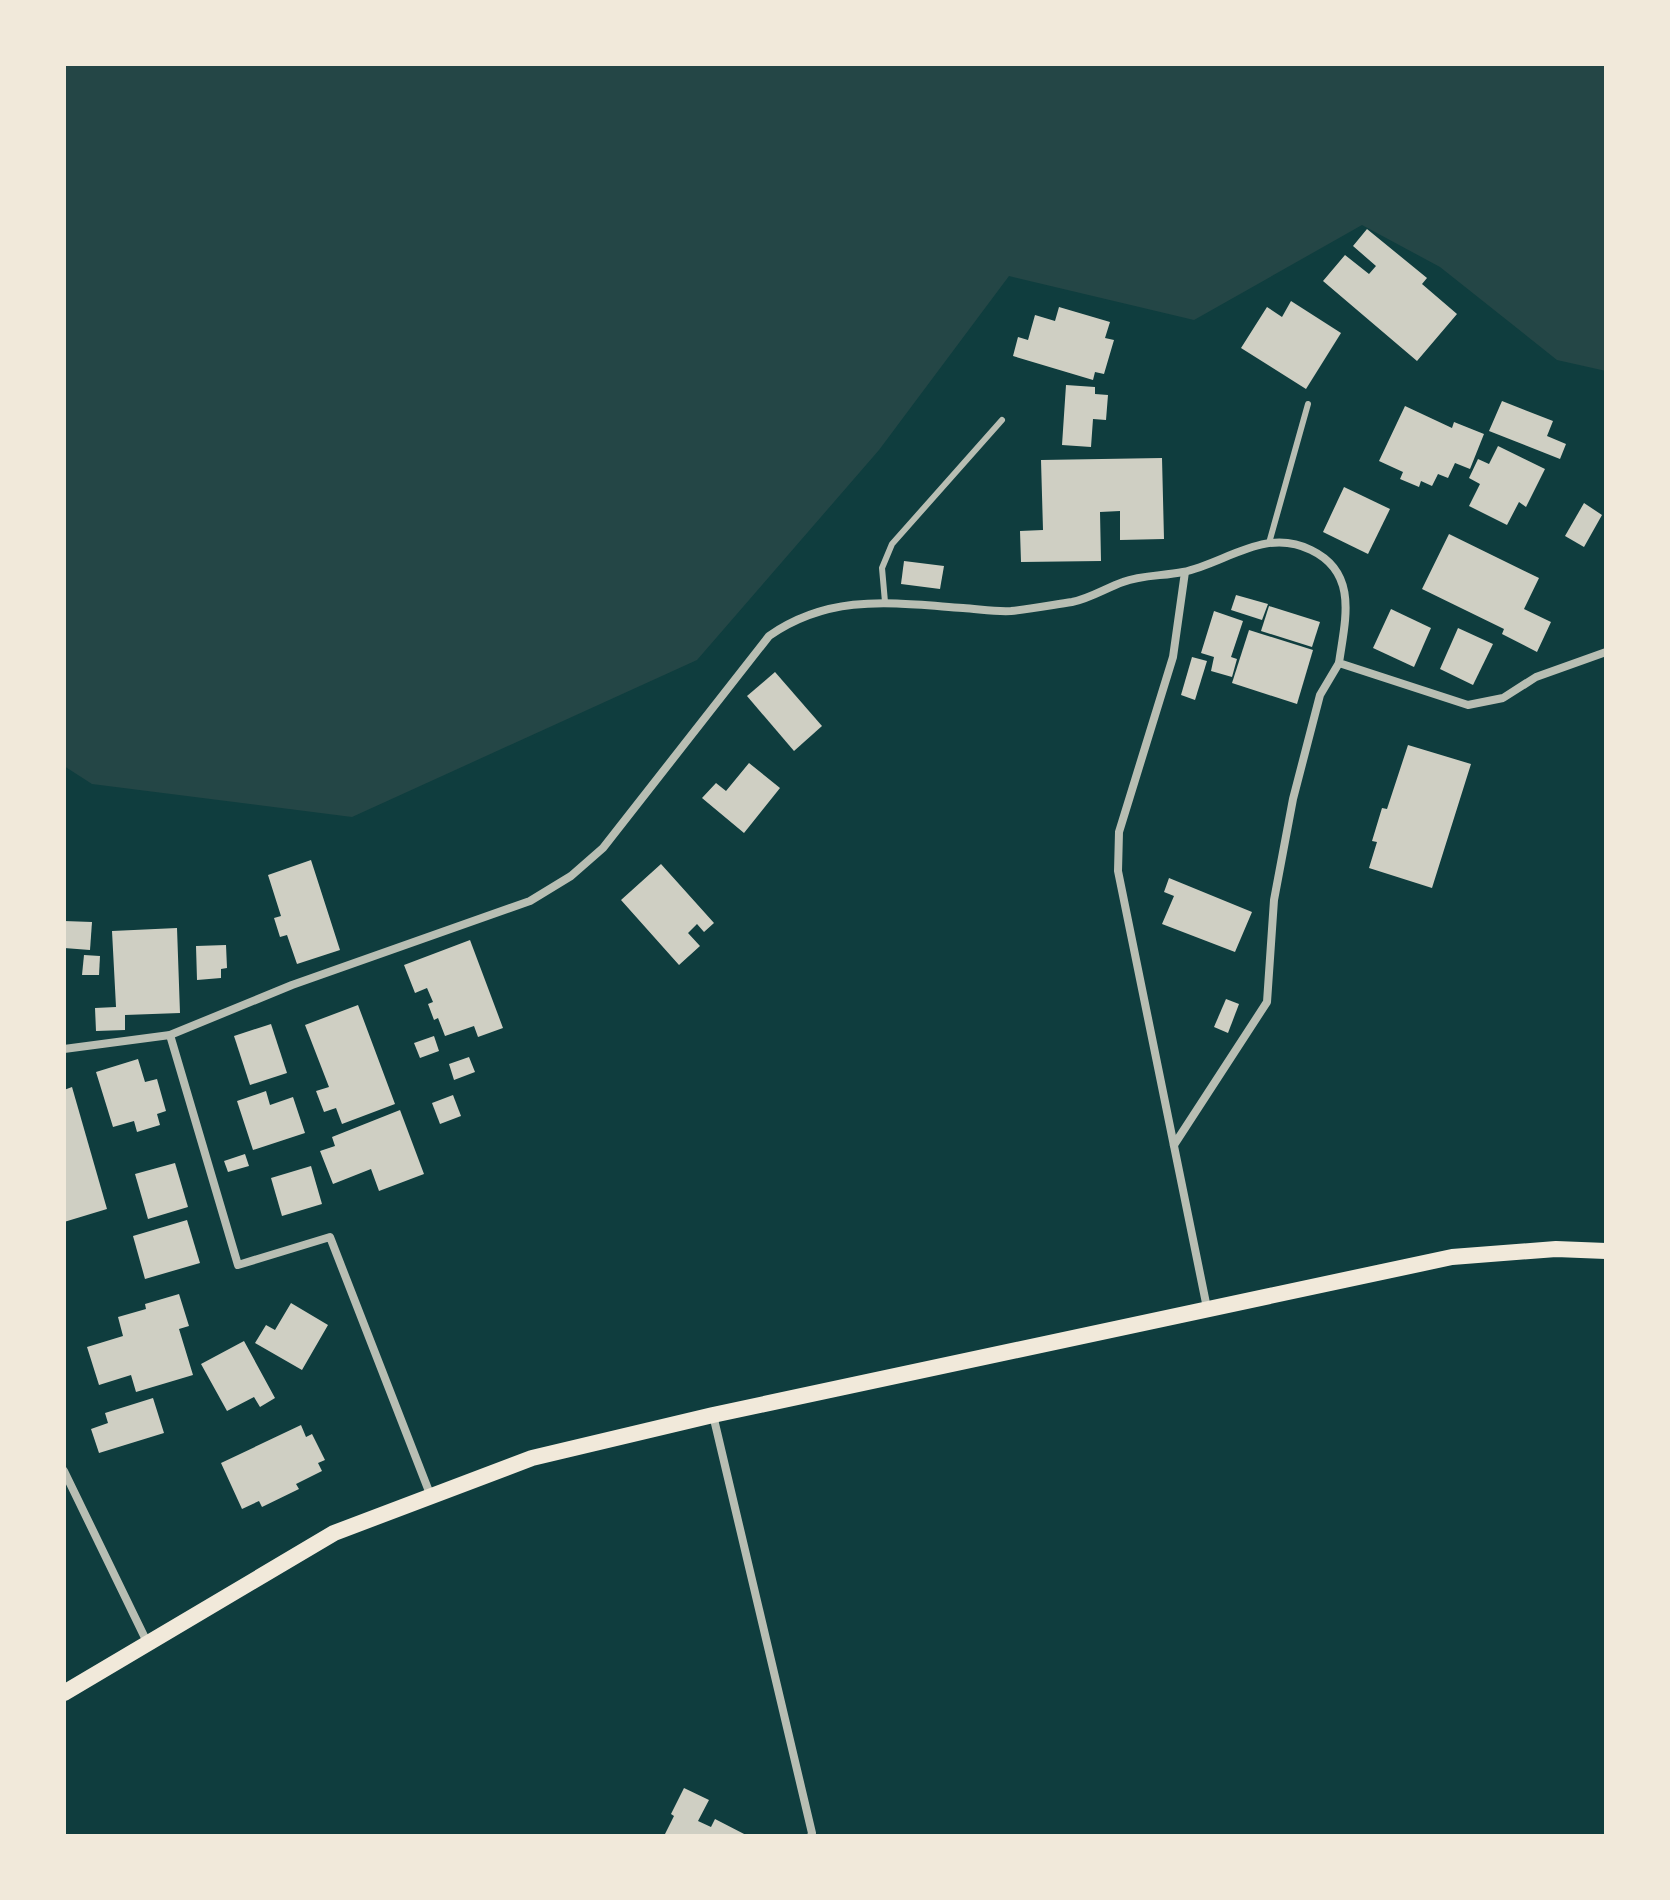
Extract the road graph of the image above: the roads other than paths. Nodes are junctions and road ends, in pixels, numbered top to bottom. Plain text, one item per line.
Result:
1 (1308, 404) dead end
2 (1002, 420) dead end
3 (1269, 543) junction
4 (1185, 572) junction
5 (885, 602) junction
6 (1606, 652) edge
7 (1339, 663) junction
8 (170, 1035) junction
9 (64, 1049) edge
10 (1174, 1145) junction
11 (1606, 1251) edge
12 (1207, 1308) junction
13 (713, 1415) junction
14 (64, 1471) edge
15 (430, 1494) junction
16 (147, 1642) junction
17 (64, 1693) edge
18 (811, 1836) edge

1 - 3 lane
2 - 5 lane
3 - 4 street
3 - 7 street
4 - 5 street
4 - 10 street
5 - 8 street
6 - 7 street
7 - 10 street
8 - 9 street
8 - 15 street
10 - 12 street
11 - 12 main road
12 - 13 main road
13 - 15 main road
13 - 18 street
14 - 16 street
15 - 16 main road
16 - 17 main road

